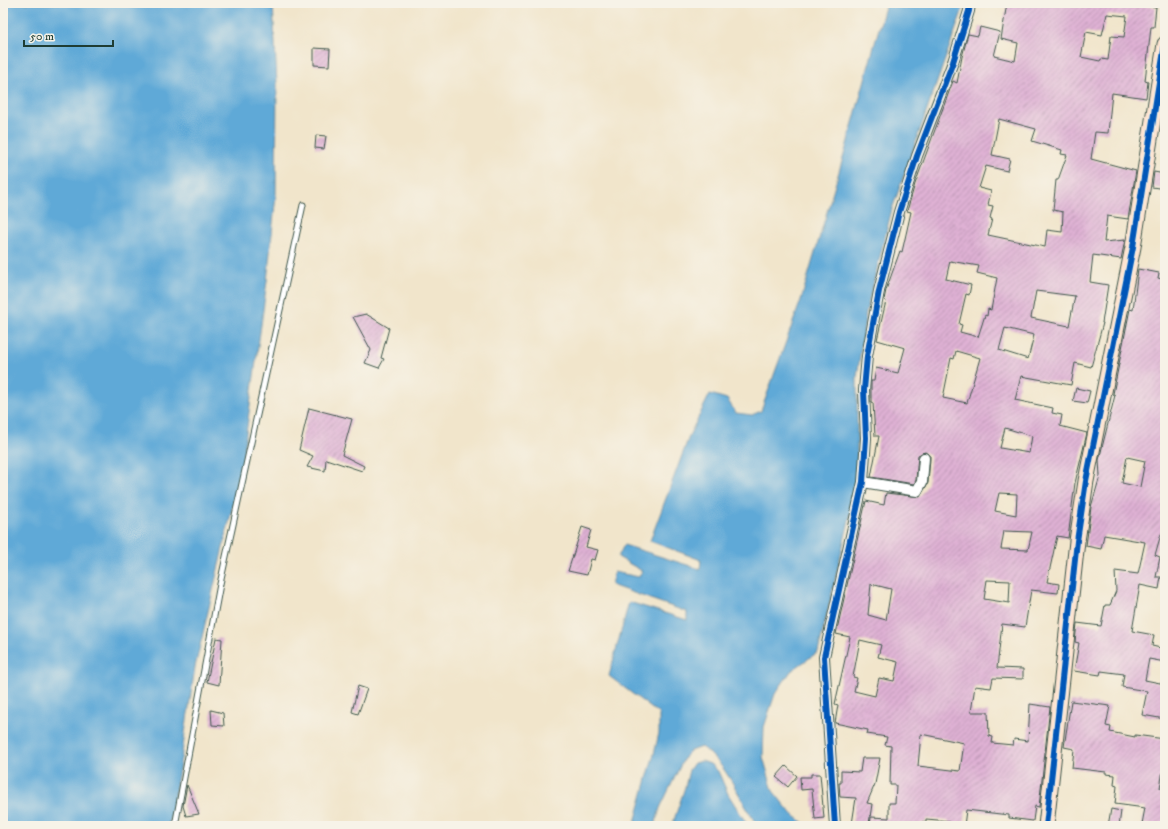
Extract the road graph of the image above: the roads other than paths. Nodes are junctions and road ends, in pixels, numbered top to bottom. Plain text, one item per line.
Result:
1 (970, 3) edge
2 (1165, 44) edge
3 (303, 205) dead end
4 (924, 458) dead end
5 (863, 482) junction
6 (175, 826) edge
7 (835, 826) edge
8 (1046, 826) edge

1 - 5 street
2 - 8 street
3 - 6 lane
4 - 5 street
5 - 7 street

